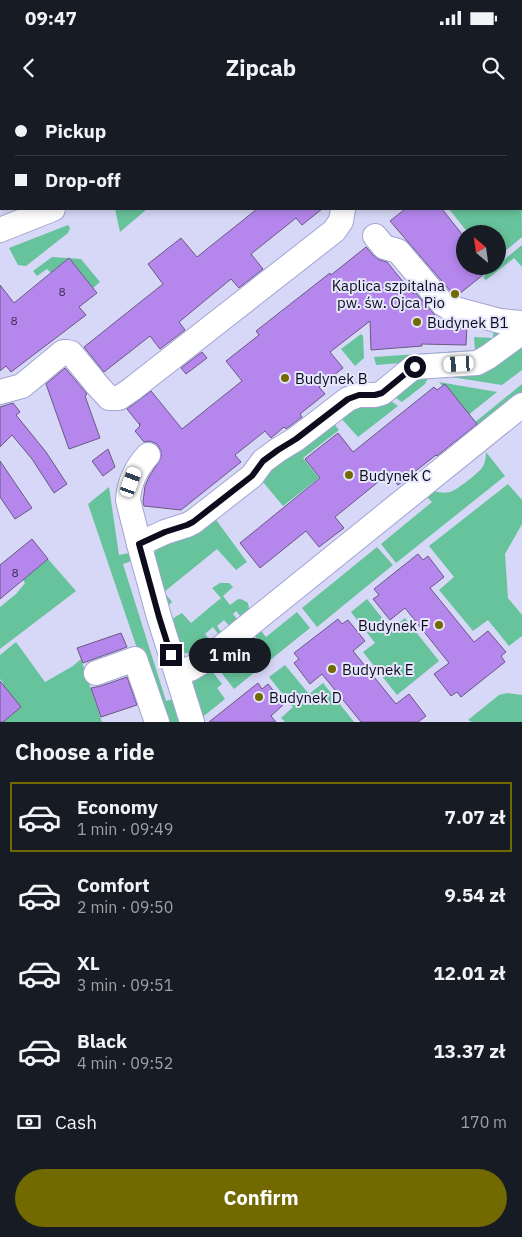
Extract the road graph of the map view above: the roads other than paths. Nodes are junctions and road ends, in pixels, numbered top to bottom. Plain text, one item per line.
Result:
1 (50, 210) edge
2 (343, 210) edge
3 (0, 230) edge
4 (374, 236) dead end
5 (522, 323) edge
6 (522, 332) edge
7 (0, 392) edge
8 (522, 406) edge
9 (148, 455) dead end
10 (139, 544) junction
11 (96, 673) dead end
12 (177, 674) junction
13 (156, 722) edge
14 (192, 722) edge

1 - 3 street
2 - 7 street
4 - 5 street
6 - 10 street
8 - 12 street
9 - 10 street
10 - 12 street
11 - 13 street
12 - 14 street

